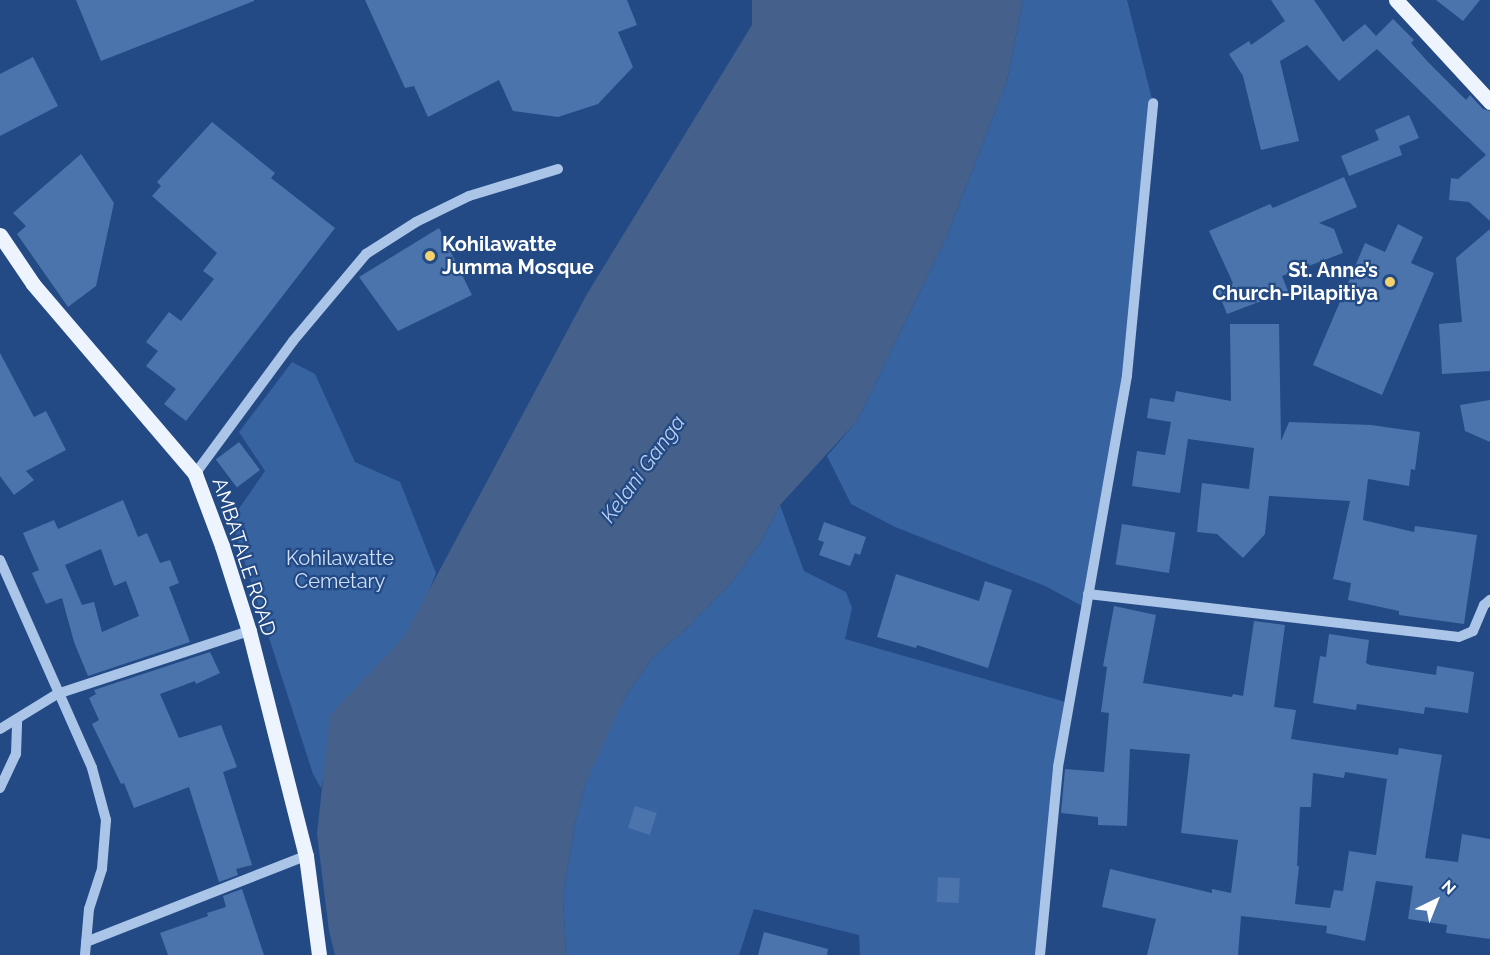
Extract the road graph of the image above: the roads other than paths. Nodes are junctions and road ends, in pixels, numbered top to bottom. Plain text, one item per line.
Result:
1 (1396, 0) edge
2 (1490, 102) edge
3 (1153, 103) dead end
4 (558, 169) dead end
5 (0, 235) edge
6 (195, 474) junction
7 (0, 560) edge
8 (1088, 594) junction
9 (1490, 600) edge
10 (249, 631) junction
11 (57, 693) junction
12 (17, 720) junction
13 (0, 729) edge
14 (0, 788) edge
15 (306, 856) junction
16 (86, 942) junction
17 (85, 955) edge
18 (319, 955) edge
19 (1040, 955) edge

1 - 2 main road
3 - 8 street
4 - 6 street
5 - 6 main road, AMBATALE ROAD
6 - 10 main road, AMBATALE ROAD
7 - 11 street
8 - 9 street
8 - 19 street
10 - 11 street
10 - 15 main road, AMBATALE ROAD
11 - 12 street
11 - 16 street
12 - 13 street
12 - 14 street
15 - 16 street
15 - 18 main road, AMBATALE ROAD
16 - 17 street

